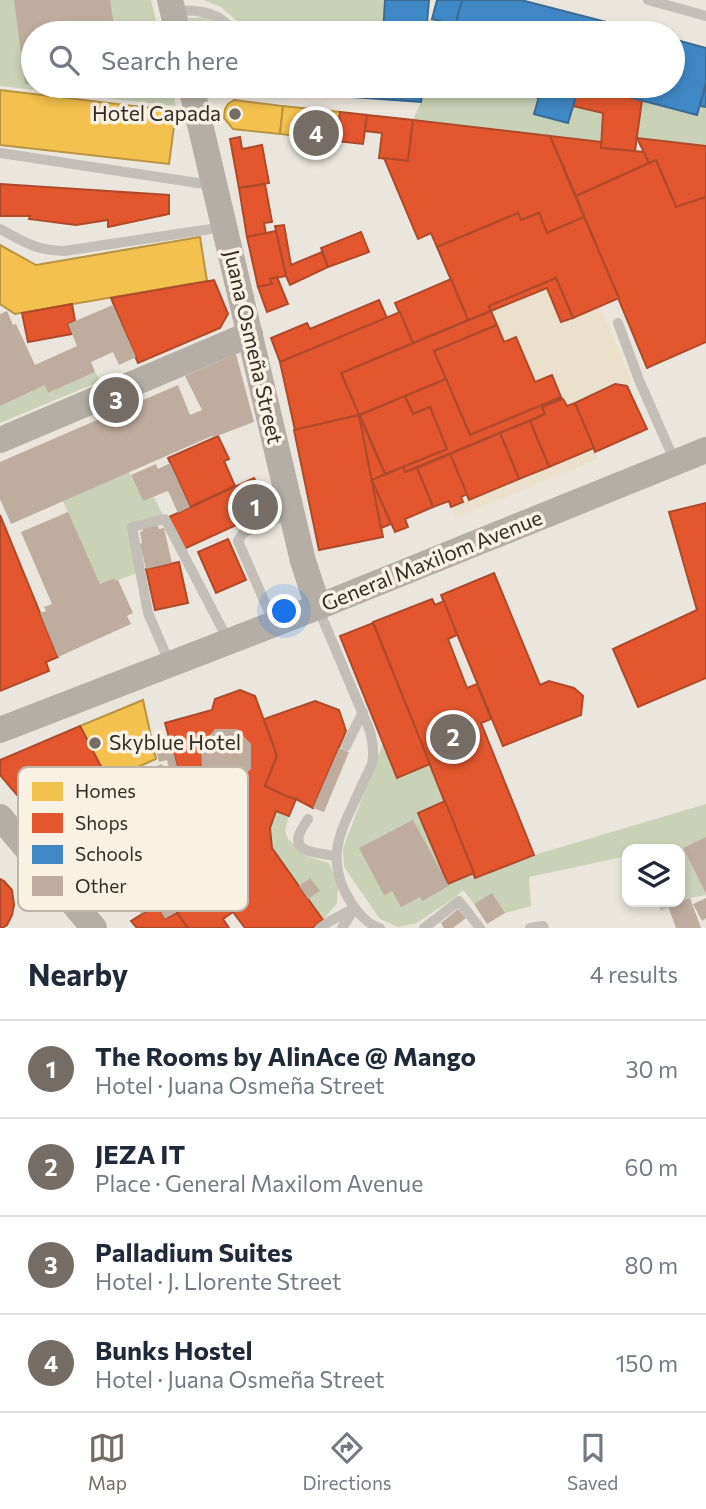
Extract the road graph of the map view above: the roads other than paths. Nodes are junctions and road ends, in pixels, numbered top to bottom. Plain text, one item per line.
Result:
1 (648, 0) edge
2 (173, 15) edge
3 (706, 16) edge
4 (223, 21) edge
5 (194, 98) edge
6 (0, 153) edge
7 (215, 186) junction
8 (224, 227) junction
9 (0, 229) edge
10 (618, 323) dead end
11 (250, 334) junction
12 (0, 440) edge
13 (706, 450) edge
14 (675, 462) junction
15 (292, 512) junction
16 (208, 574) dead end
17 (197, 579) junction
18 (318, 607) junction
19 (274, 624) junction
20 (228, 642) junction
21 (170, 664) junction
22 (363, 712) junction
23 (0, 730) edge
24 (346, 746) dead end
25 (0, 817) edge
26 (308, 819) dead end
27 (18, 838) edge
28 (335, 856) junction
29 (355, 908) junction
30 (80, 911) edge
31 (544, 927) edge
32 (94, 928) edge
33 (320, 928) edge
34 (342, 928) edge
35 (380, 928) edge
36 (424, 928) edge
37 (480, 928) edge
38 (530, 928) edge

1 - 3 lane
2 - 4 lane
5 - 7 street, Juana Osmeña Street
6 - 7 lane
7 - 8 street, Juana Osmeña Street
8 - 9 lane
8 - 11 street, Juana Osmeña Street
10 - 14 lane
11 - 12 street
11 - 15 street, Juana Osmeña Street
13 - 14 street, General Maxilom Avenue
14 - 18 street, General Maxilom Avenue
15 - 18 street, Juana Osmeña Street
15 - 19 lane
16 - 17 lane
17 - 20 lane
17 - 21 lane
18 - 19 street, General Maxilom Avenue
18 - 22 lane
19 - 20 street, General Maxilom Avenue
20 - 21 street, General Maxilom Avenue
21 - 23 street, General Maxilom Avenue
22 - 24 lane
22 - 28 lane
25 - 27 street
26 - 28 lane
28 - 29 lane
29 - 33 lane
29 - 34 lane
29 - 35 lane
30 - 32 street
31 - 38 lane
36 - 37 lane

